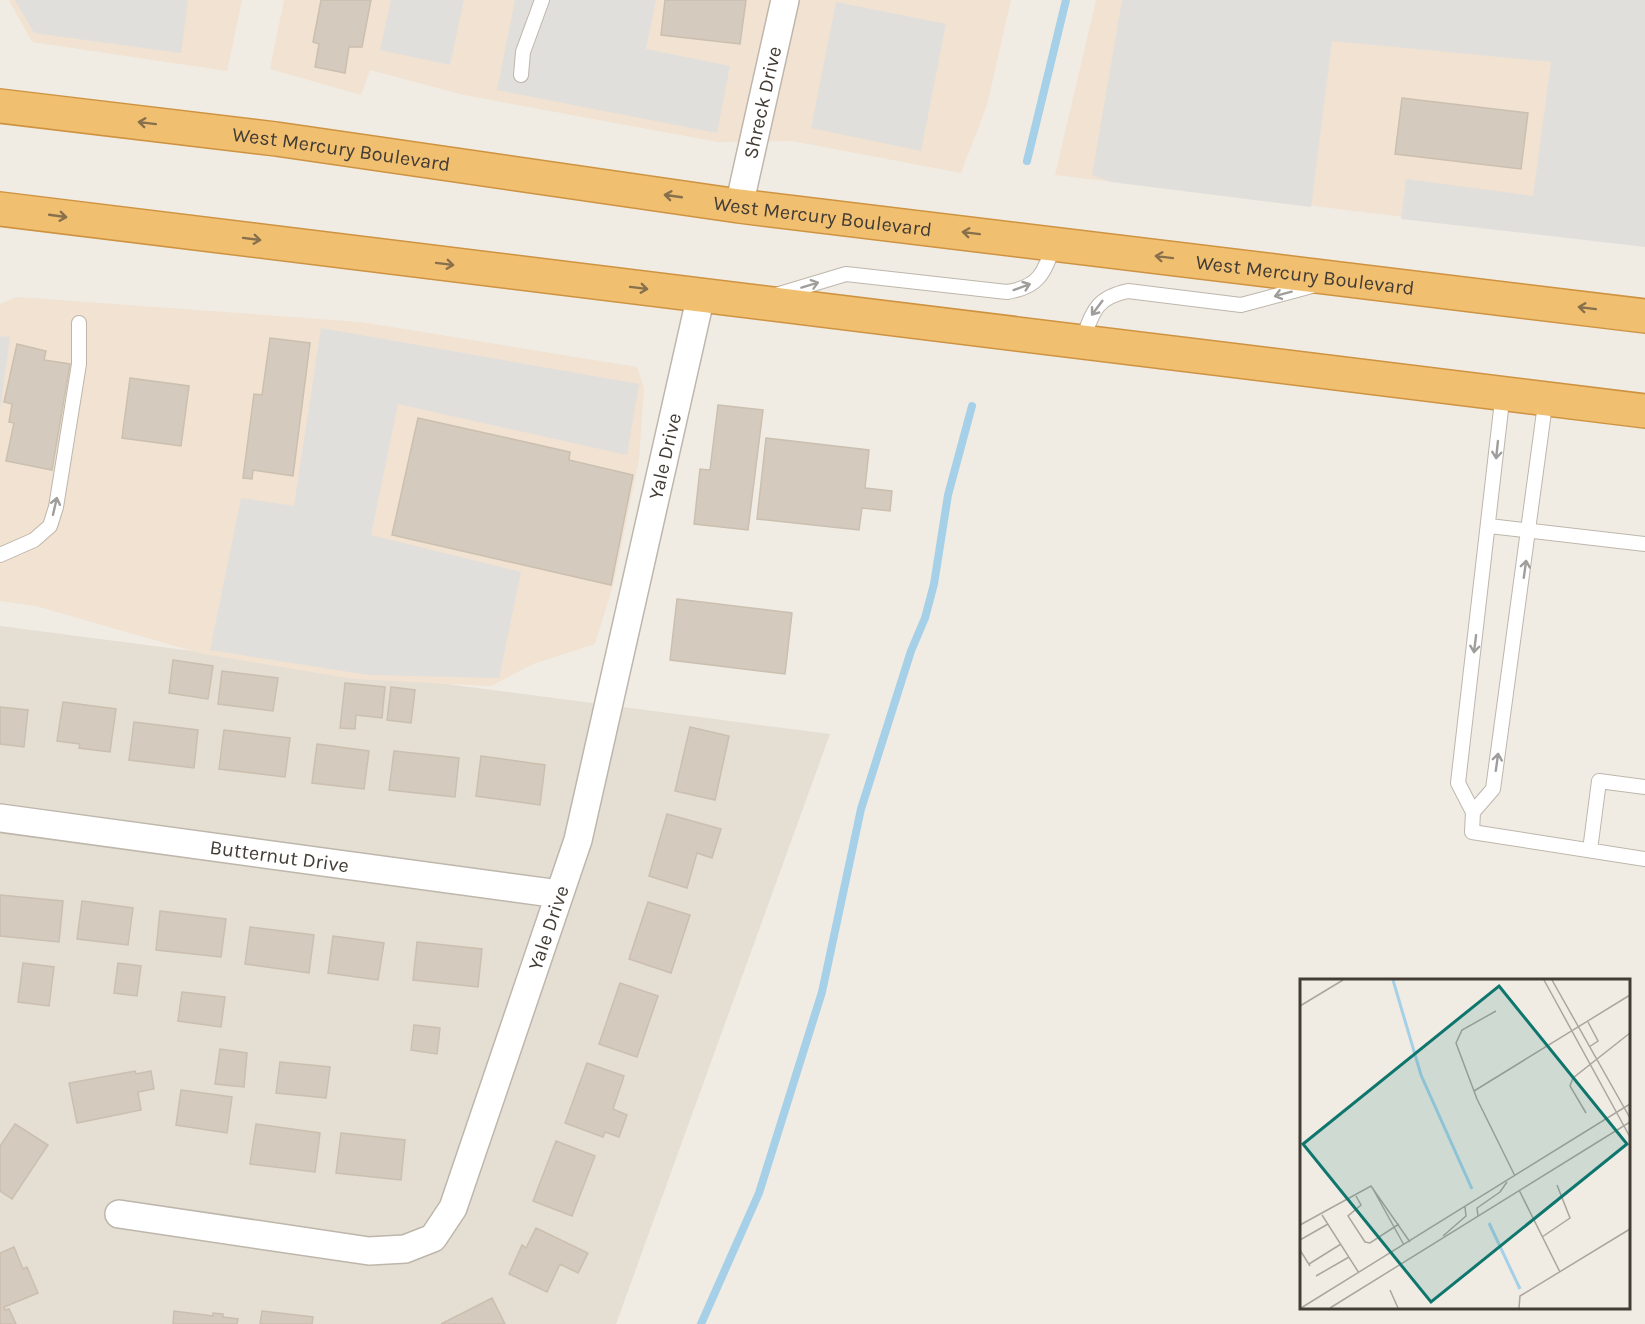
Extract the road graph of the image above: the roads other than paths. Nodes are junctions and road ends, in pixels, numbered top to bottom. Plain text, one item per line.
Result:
1 (542, 0) edge
2 (785, 0) edge
3 (521, 75) dead end
4 (0, 106) edge
5 (739, 206) junction
6 (0, 208) edge
7 (1054, 243) junction
8 (1340, 278) junction
9 (701, 295) junction
10 (754, 302) junction
11 (1645, 316) edge
12 (79, 323) dead end
13 (1082, 341) junction
14 (1503, 392) junction
15 (1546, 397) junction
16 (1645, 411) edge
17 (1489, 526) junction
18 (1530, 531) junction
19 (1645, 544) edge
20 (0, 555) edge
21 (1642, 784) edge
22 (1473, 812) junction
23 (0, 818) edge
24 (1590, 850) junction
25 (1645, 859) edge
26 (559, 894) junction
27 (119, 1214) dead end

1 - 3 lane
2 - 5 street, Shreck Drive
5 -> 4 highway, West Mercury Boulevard
7 -> 5 highway, West Mercury Boulevard
6 -> 9 highway
8 -> 7 highway, West Mercury Boulevard
10 -> 7 lane
11 -> 8 highway, West Mercury Boulevard
8 -> 13 lane
9 - 10 highway
9 - 26 street, Yale Drive
10 - 13 highway
20 -> 12 lane
13 - 14 highway
14 - 15 highway
14 -> 17 lane
15 - 16 highway
15 - 18 lane
17 - 18 lane
17 -> 22 lane
18 - 19 lane
22 -> 18 lane
21 - 24 lane
22 - 24 lane
23 - 26 street, Butternut Drive
24 - 25 lane
26 - 27 street, Yale Drive

